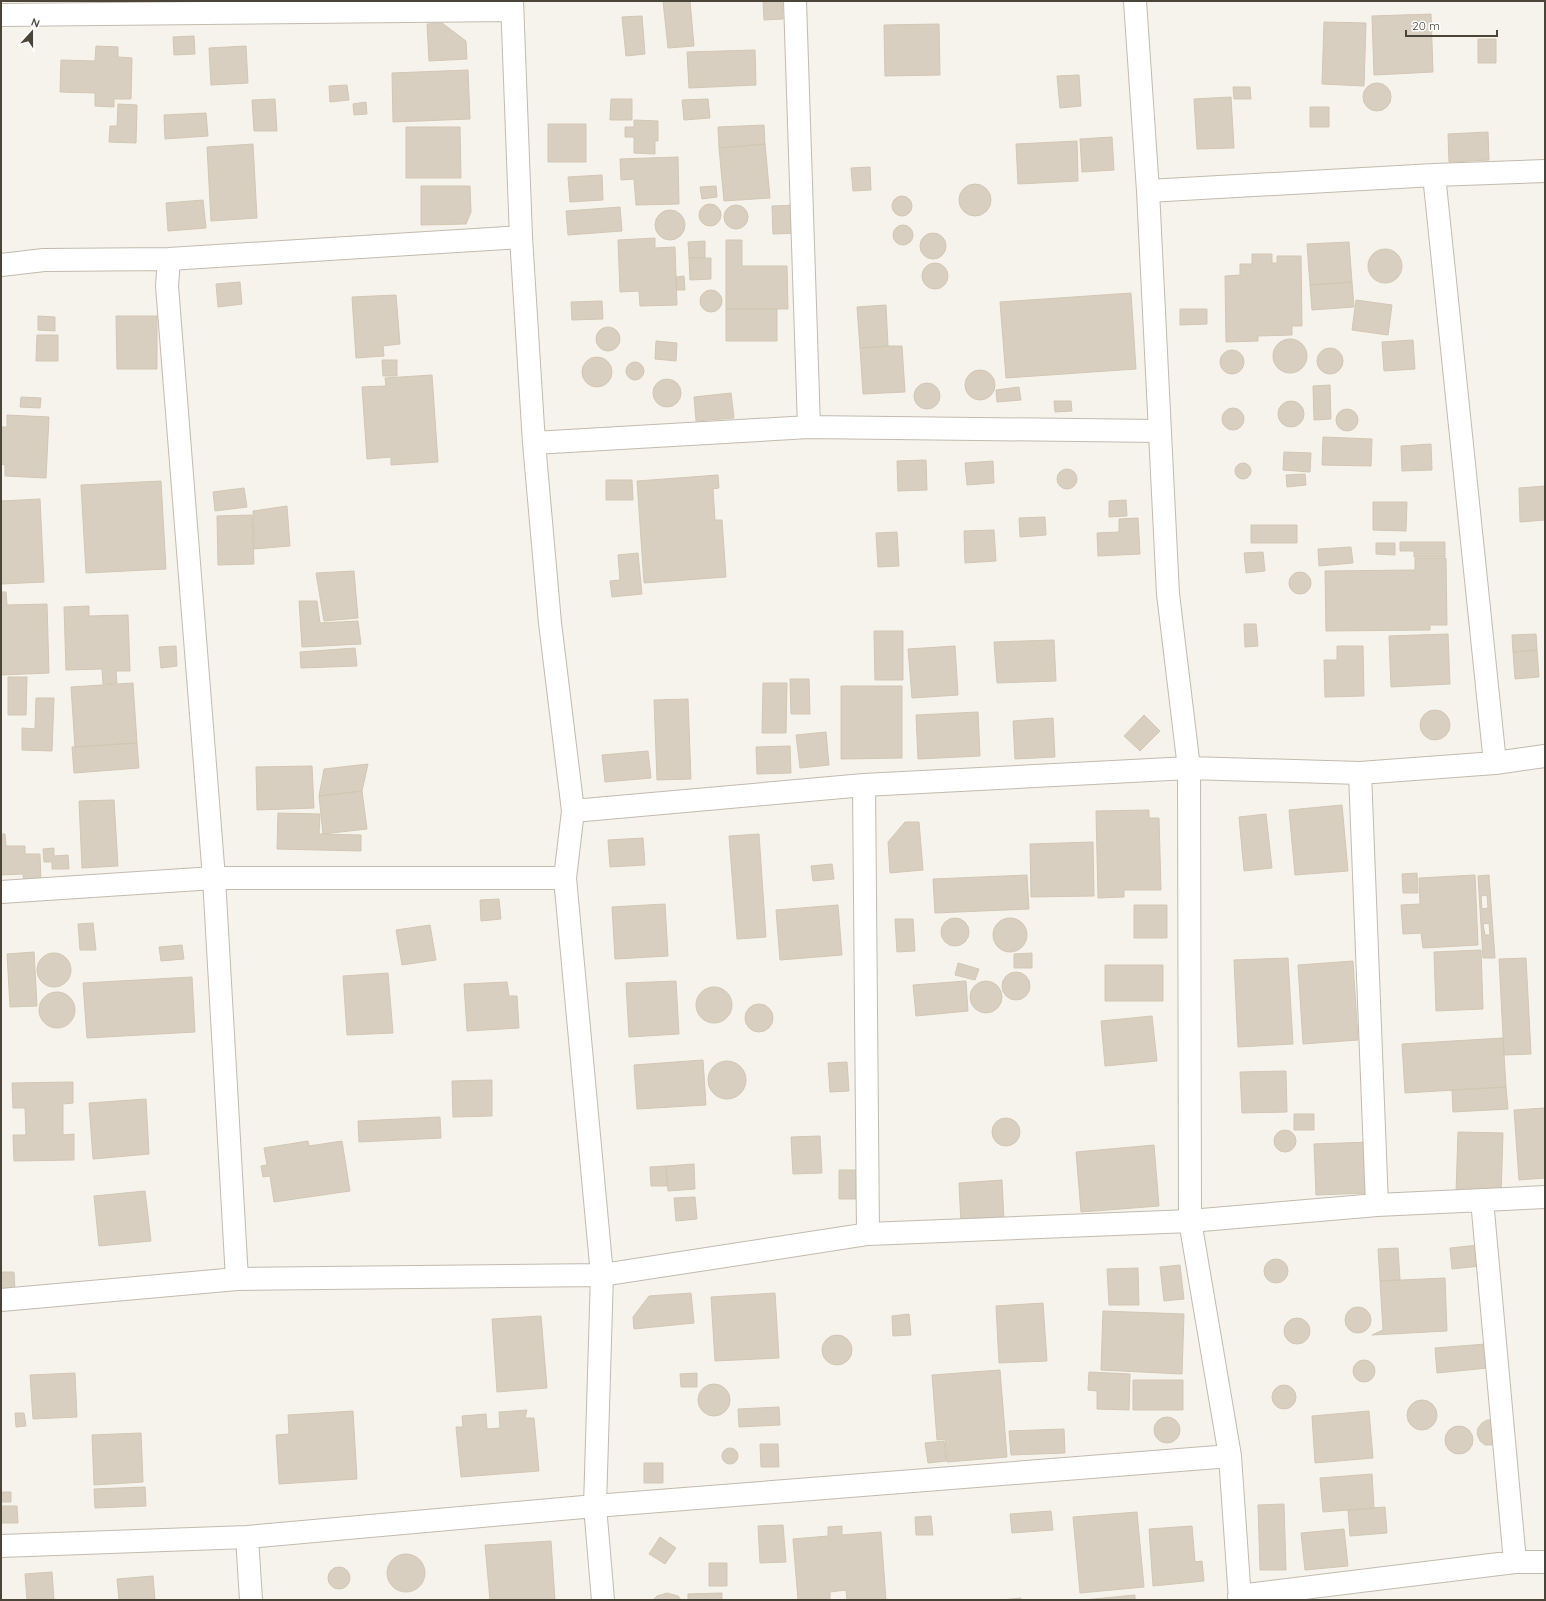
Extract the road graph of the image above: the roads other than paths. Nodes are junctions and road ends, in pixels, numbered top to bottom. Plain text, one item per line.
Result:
1 (795, 1) edge
2 (1135, 1) edge
3 (512, 6) edge
4 (1, 15) edge
5 (1545, 171) edge
6 (1434, 175) junction
7 (1148, 191) junction
8 (521, 237) junction
9 (169, 259) junction
10 (1, 265) edge
11 (809, 427) junction
12 (1159, 431) junction
13 (534, 443) junction
14 (1545, 756) edge
15 (1495, 763) junction
16 (1189, 768) junction
17 (1360, 773) junction
18 (864, 785) junction
19 (573, 811) junction
20 (214, 878) junction
21 (565, 878) junction
22 (1, 892) edge
23 (1545, 1196) edge
24 (1482, 1200) junction
25 (1377, 1205) junction
26 (1190, 1221) junction
27 (868, 1234) junction
28 (602, 1275) junction
29 (237, 1279) junction
30 (1, 1300) edge
31 (1230, 1456) junction
32 (595, 1506) junction
33 (246, 1537) junction
34 (1, 1546) edge
35 (1515, 1562) junction
36 (1545, 1562) edge
37 (1240, 1598) edge
38 (251, 1600) edge
39 (603, 1600) edge

1 - 11 street
2 - 7 street
3 - 4 street
3 - 8 street
5 - 6 street
6 - 7 street
6 - 15 street
7 - 12 street
8 - 9 street
8 - 13 street
9 - 10 street
9 - 20 street
11 - 12 street
11 - 13 street
12 - 16 street
13 - 19 street
14 - 15 street
15 - 17 street
16 - 17 street
16 - 18 street
16 - 26 street
17 - 25 street
18 - 19 street
18 - 27 street
19 - 21 street
20 - 21 street
20 - 22 street
20 - 29 street
21 - 28 street
23 - 24 street
24 - 25 street
24 - 35 street
25 - 26 street
26 - 27 street
26 - 31 street
27 - 28 street
28 - 29 street
28 - 32 street
29 - 30 street
31 - 32 street
31 - 37 street
32 - 33 street
32 - 39 street
33 - 34 street
33 - 38 street
35 - 36 street
35 - 37 street

